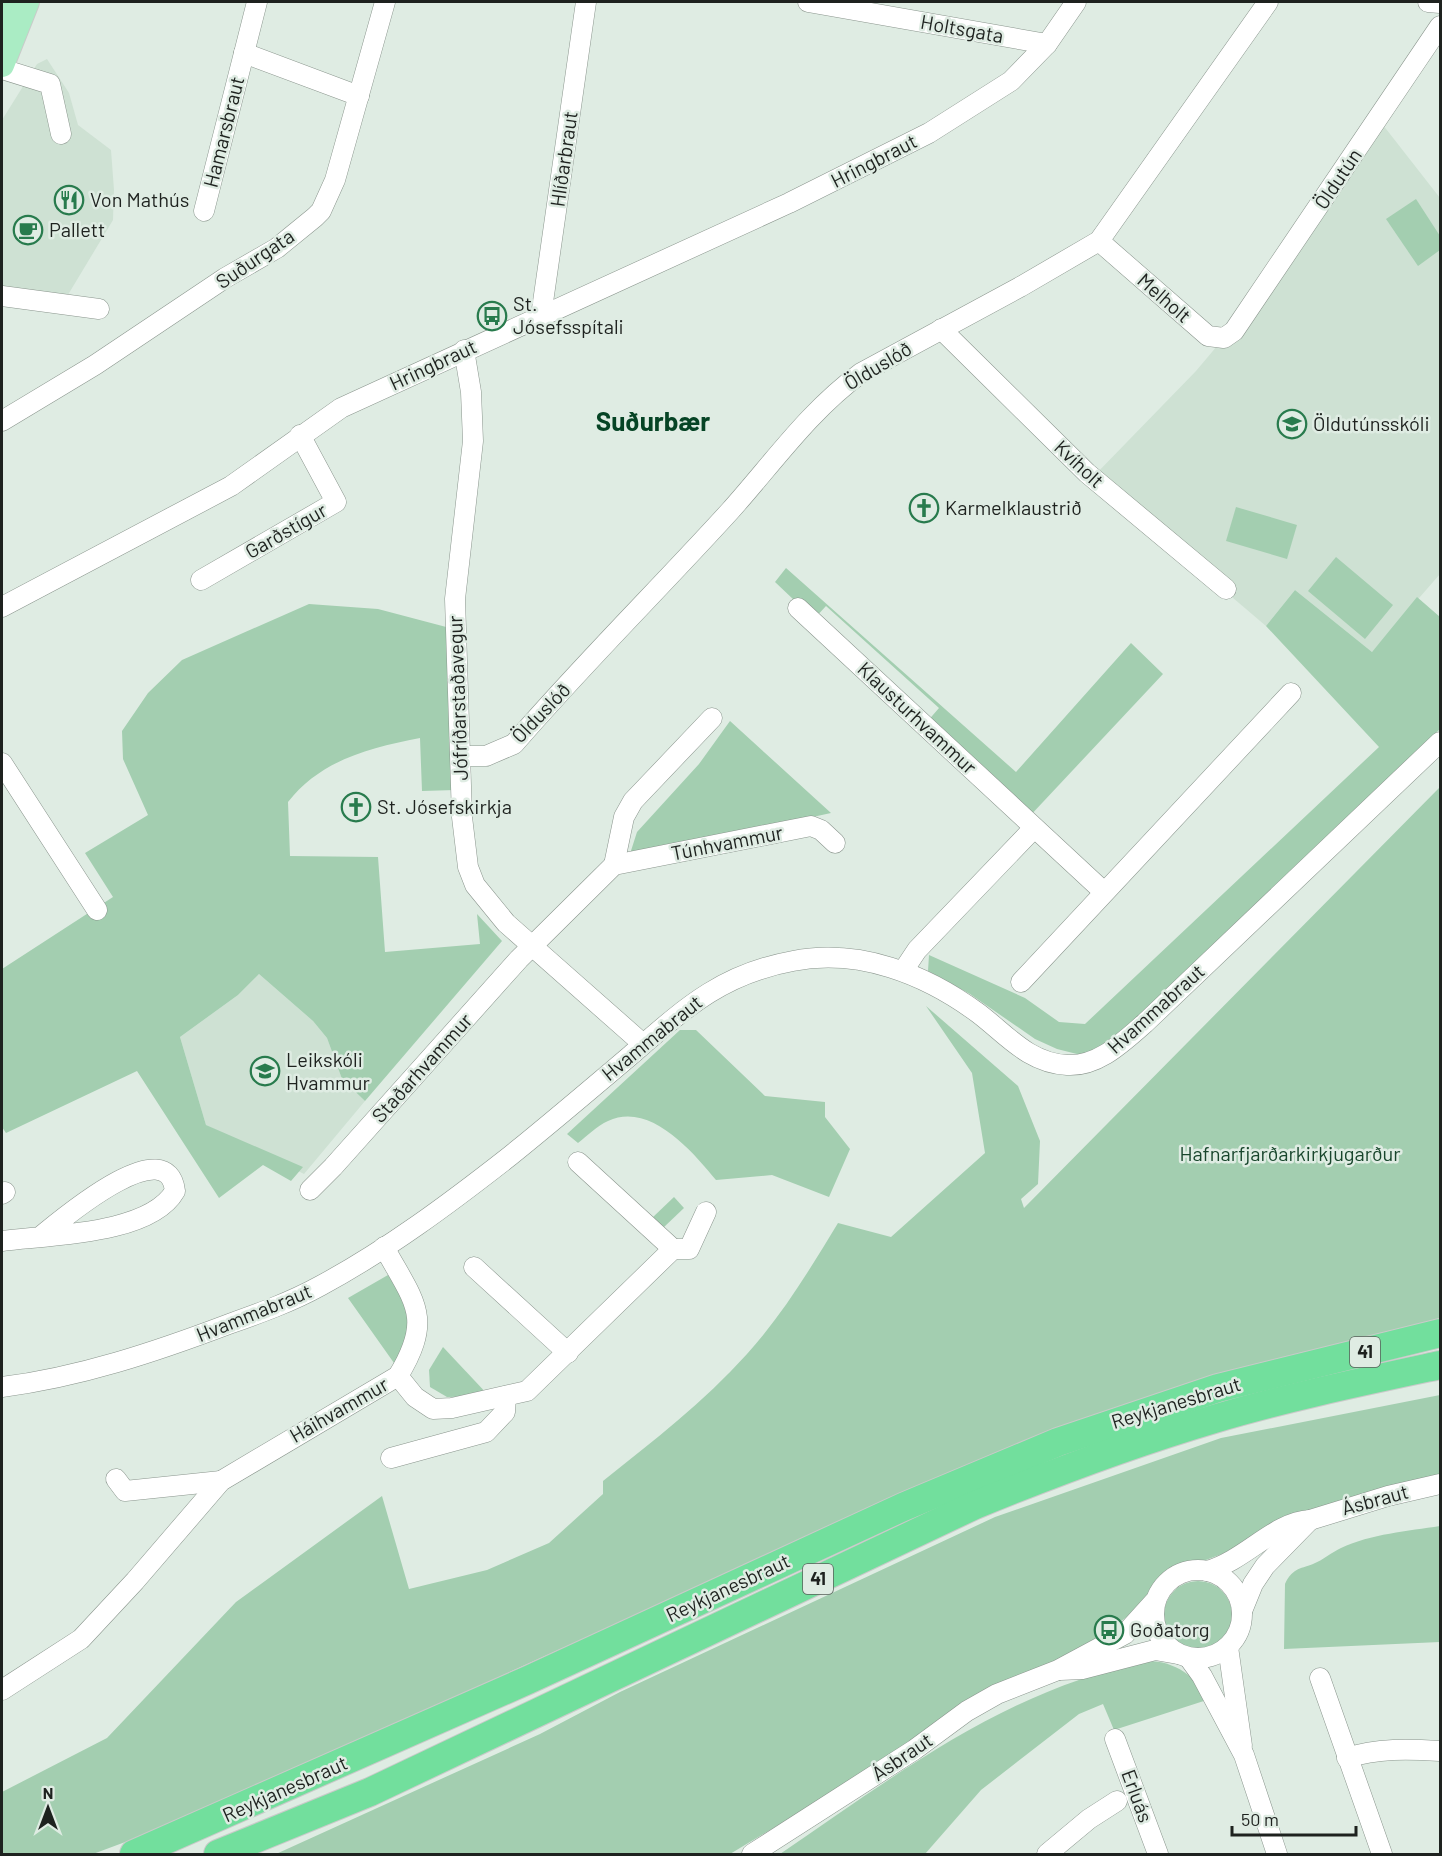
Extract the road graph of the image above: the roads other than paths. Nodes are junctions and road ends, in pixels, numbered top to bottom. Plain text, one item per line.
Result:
1 (8, 2) edge
2 (27, 2) edge
3 (257, 2) edge
4 (385, 2) edge
5 (586, 2) edge
6 (807, 2) edge
7 (1076, 2) edge
8 (1268, 2) edge
9 (1428, 2) edge
10 (1440, 3) edge
11 (2, 17) edge
12 (1440, 26) edge
13 (1047, 44) junction
14 (244, 54) junction
15 (2, 67) edge
16 (359, 96) junction
17 (61, 134) dead end
18 (204, 211) dead end
19 (1099, 241) junction
20 (2, 296) edge
21 (99, 309) dead end
22 (541, 316) junction
23 (941, 329) junction
24 (1234, 331) joint
25 (464, 350) junction
26 (2, 421) edge
27 (300, 435) junction
28 (201, 580) dead end
29 (1226, 589) dead end
30 (2, 607) edge
31 (798, 608) dead end
32 (1291, 693) dead end
33 (712, 718) dead end
34 (1440, 742) edge
35 (461, 756) junction
36 (2, 763) edge
37 (1034, 828) junction
38 (836, 843) dead end
39 (614, 866) junction
40 (1104, 892) junction
41 (97, 910) dead end
42 (533, 945) junction
43 (903, 971) junction
44 (1021, 982) dead end
45 (643, 1044) junction
46 (578, 1162) dead end
47 (310, 1190) dead end
48 (706, 1212) dead end
49 (41, 1236) junction
50 (2, 1241) edge
51 (384, 1247) junction
52 (673, 1249) junction
53 (474, 1267) dead end
54 (1440, 1334) edge
55 (568, 1353) junction
56 (1440, 1365) edge
57 (398, 1376) junction
58 (2, 1387) edge
59 (506, 1396) junction
60 (391, 1458) dead end
61 (116, 1479) dead end
62 (221, 1481) junction
63 (1440, 1484) edge
64 (1310, 1520) junction
65 (1207, 1571) junction
66 (1155, 1602) junction
67 (1242, 1611) junction
68 (1228, 1647) junction
69 (1184, 1656) junction
70 (1058, 1670) junction
71 (1320, 1678) dead end
72 (2, 1690) edge
73 (1115, 1739) dead end
74 (1440, 1750) edge
75 (1244, 1755) junction
76 (1347, 1758) junction
77 (1117, 1801) dead end
78 (134, 1854) edge
79 (218, 1854) edge
80 (752, 1854) edge
81 (1047, 1854) edge
82 (1158, 1854) edge
83 (1277, 1854) edge
84 (1382, 1854) edge

1 - 11 main road
2 - 15 main road
3 - 14 street, Hamarsbraut
4 - 16 street, Suðurgata
5 - 22 street, Hlíðarbraut
6 - 13 street, Holtsgata
7 - 13 street, Hringbraut
8 - 19 street, Ölduslóð
9 - 10 street
12 - 24 street, Öldutún
13 - 22 street, Hringbraut
14 - 16 street, Hamarsbraut
14 - 18 street, Hamarsbraut
15 - 17 street
16 - 26 street, Suðurgata
19 - 23 street, Ölduslóð
19 - 24 street, Melholt
20 - 21 street
22 - 25 street, Hringbraut
23 - 29 street, Kvíholt
23 - 35 street, Ölduslóð
25 - 27 street, Hringbraut
25 - 35 street, Jófríðarstaðavegur
27 - 28 street, Garðstígur
27 - 30 street, Hringbraut
31 - 37 street, Klausturhvammur
32 - 40 street
33 - 39 street
34 - 43 street, Hvammabraut
35 - 42 street, Jófríðarstaðavegur
36 - 41 street
37 - 40 street, Klausturhvammur
37 - 43 street
38 - 39 street, Túnhvammur
39 - 42 street
40 - 44 street
42 - 45 street, Jófríðarstaðavegur
42 - 47 street, Staðarhvammur
43 - 45 street, Hvammabraut
45 - 51 street, Hvammabraut
46 - 52 street
48 - 52 street
49 - 49 street
49 - 50 street
51 - 57 street, Háihvammur
51 - 58 street, Hvammabraut
52 - 55 street
53 - 55 street
54 - 78 highway, Reykjanesbraut / 41
55 - 59 street
56 - 79 highway, Reykjanesbraut / 41
57 - 59 street
57 - 62 street, Háihvammur
59 - 60 street
61 - 62 street, Háihvammur
62 - 72 street, Háihvammur
63 - 64 street, Ásbraut
64 - 65 street, Ásbraut
64 - 67 street, Ásbraut
65 - 66 street
65 - 67 street
66 - 69 street
66 - 70 street, Ásbraut
67 - 68 street
68 - 69 street
68 - 75 street
69 - 70 street, Ásbraut
69 - 75 street
70 - 80 street, Ásbraut
71 - 76 street
73 - 82 street, Erluás
74 - 76 street
75 - 83 street
76 - 84 street
77 - 81 street, Erluás

